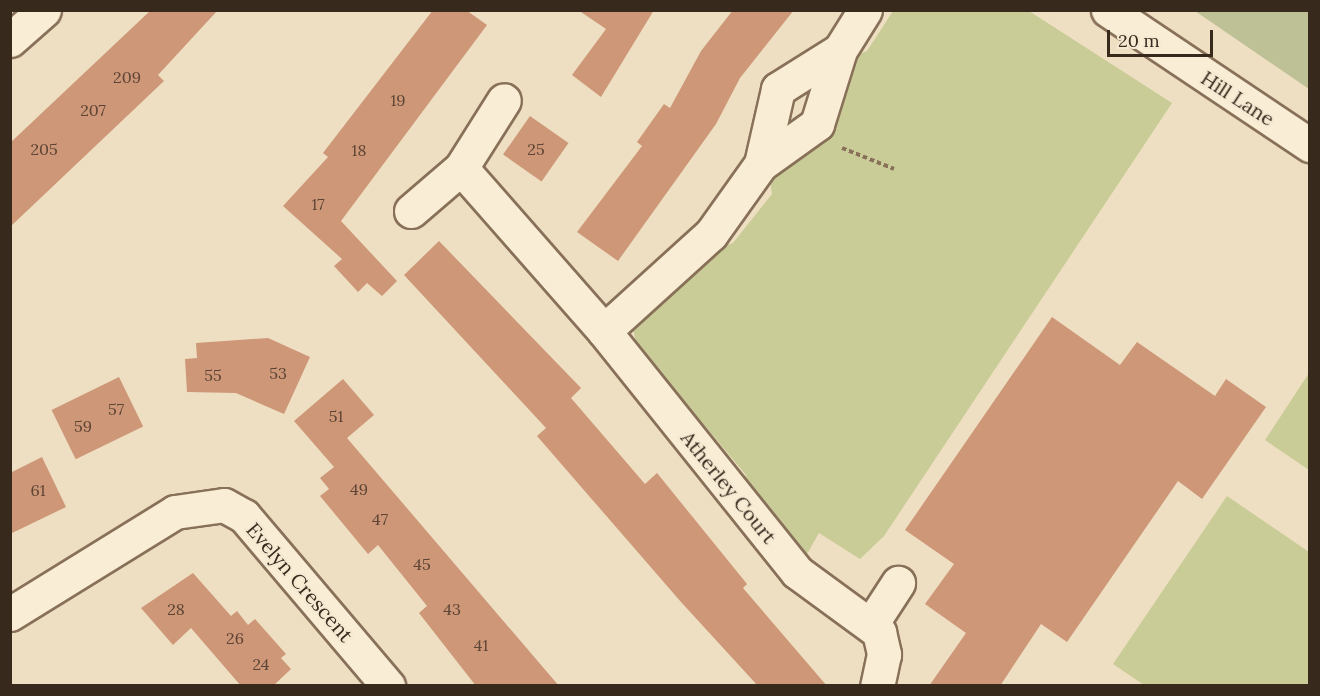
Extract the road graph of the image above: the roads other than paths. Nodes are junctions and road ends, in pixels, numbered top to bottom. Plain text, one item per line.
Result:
1 (44, 10) edge
2 (865, 10) edge
3 (1108, 10) edge
4 (10, 40) edge
5 (840, 50) junction
6 (504, 100) dead end
7 (1310, 145) edge
8 (761, 164) junction
9 (461, 168) junction
10 (411, 211) dead end
11 (604, 331) junction
12 (898, 584) dead end
13 (10, 614) edge
14 (872, 623) junction
15 (388, 686) edge
16 (877, 686) edge

1 - 4 street
2 - 5 street
3 - 7 street, Hill Lane
5 - 8 street
5 - 8 street
6 - 9 street
8 - 11 street
9 - 10 street
9 - 11 street, Atherley Court
11 - 14 street, Atherley Court
12 - 14 street
13 - 15 street, Evelyn Crescent
14 - 16 street

